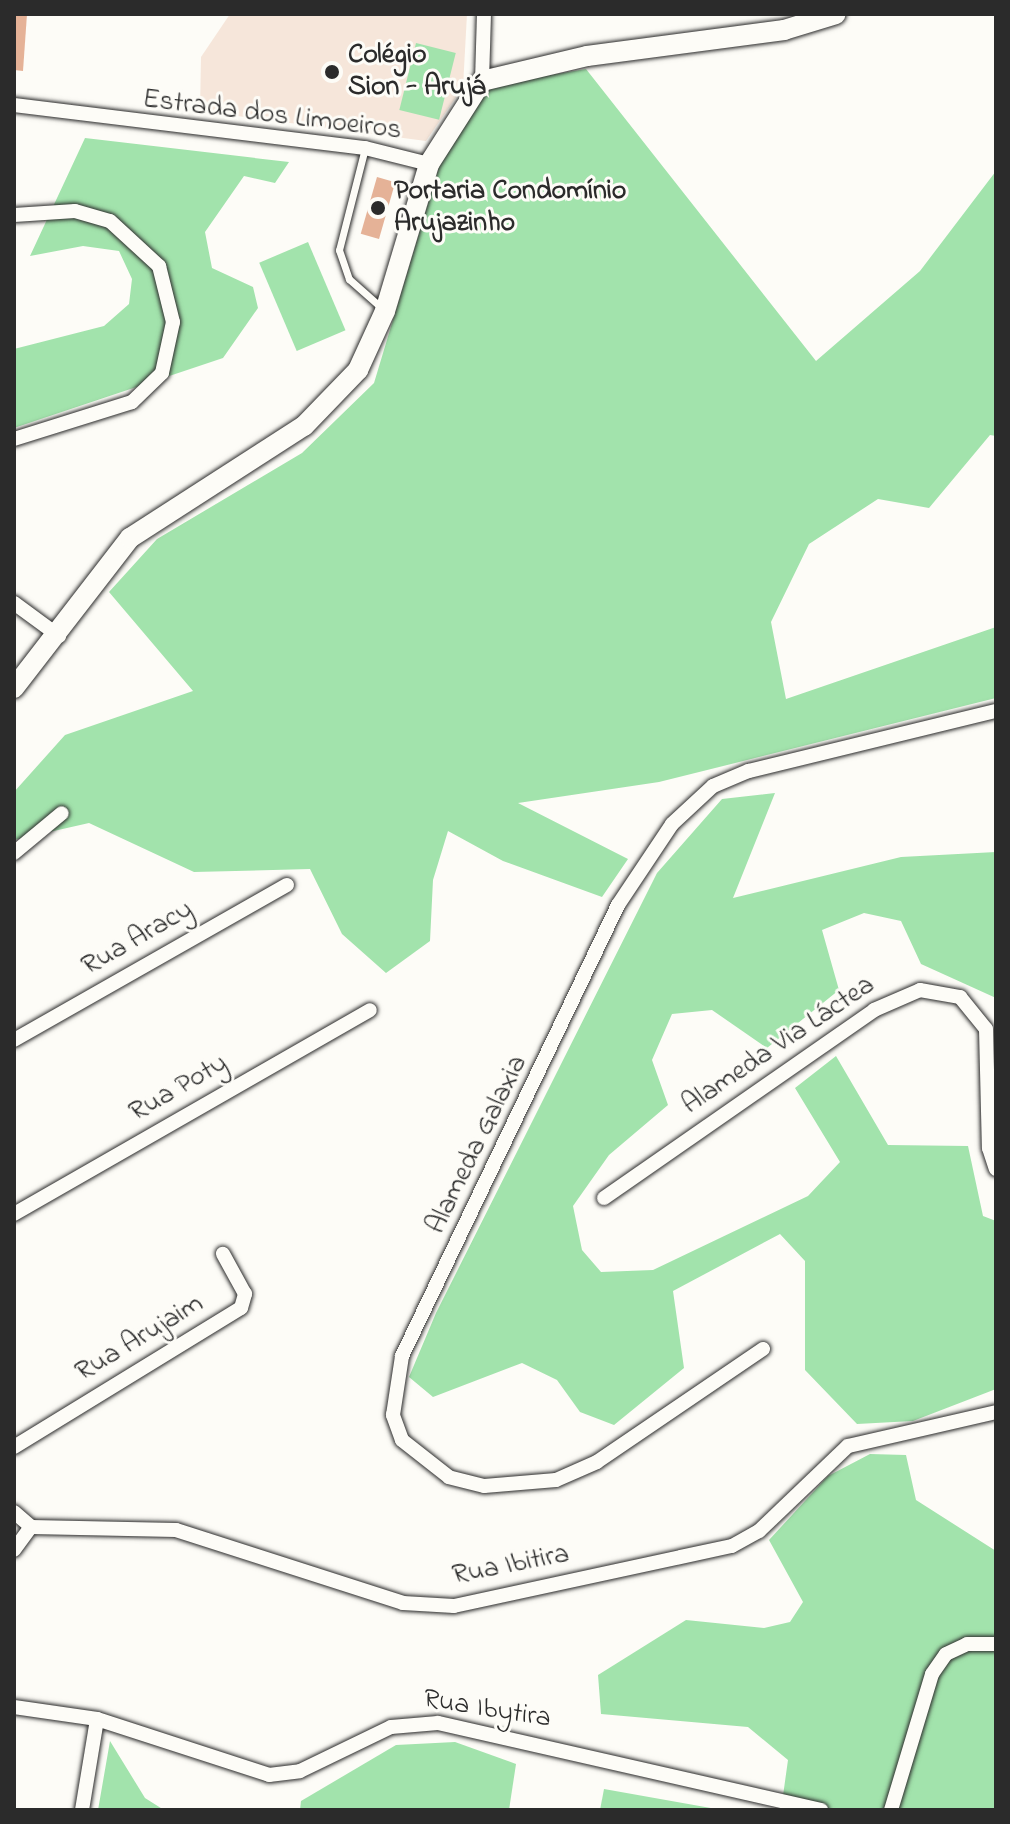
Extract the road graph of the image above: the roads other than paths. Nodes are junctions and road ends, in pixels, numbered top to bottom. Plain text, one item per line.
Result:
1 (484, 14) edge
2 (836, 14) edge
3 (482, 81) junction
4 (14, 105) edge
5 (365, 148) junction
6 (429, 164) junction
7 (14, 215) edge
8 (385, 311) junction
9 (14, 439) edge
10 (14, 603) edge
11 (59, 636) junction
12 (14, 688) edge
13 (996, 711) edge
14 (62, 813) dead end
15 (14, 853) edge
16 (287, 885) dead end
17 (370, 1010) dead end
18 (14, 1040) edge
19 (996, 1169) edge
20 (604, 1198) dead end
21 (14, 1214) edge
22 (223, 1254) dead end
23 (763, 1349) dead end
24 (996, 1412) edge
25 (14, 1447) edge
26 (14, 1512) edge
27 (31, 1527) junction
28 (14, 1550) edge
29 (996, 1644) edge
30 (14, 1707) edge
31 (97, 1719) junction
32 (82, 1810) edge
33 (821, 1810) edge
34 (891, 1810) edge

1 - 3 street
2 - 3 street
3 - 6 street
4 - 5 street, Estrada dos Limoeiros
5 - 6 street, Estrada dos Limoeiros
5 - 8 lane
6 - 8 street
7 - 9 street
8 - 11 street
10 - 11 street
11 - 12 street
13 - 23 street, Alameda Galaxia
14 - 15 street
16 - 18 street, Rua Aracy
17 - 21 street, Rua Poty
19 - 20 street, Alameda Via Láctea
22 - 25 street, Rua Arujaim
24 - 27 street, Rua Ibitira
26 - 27 street
27 - 28 street
29 - 34 street
30 - 31 street, Rua Ibytira
31 - 32 street
31 - 33 street, Rua Ibytira

